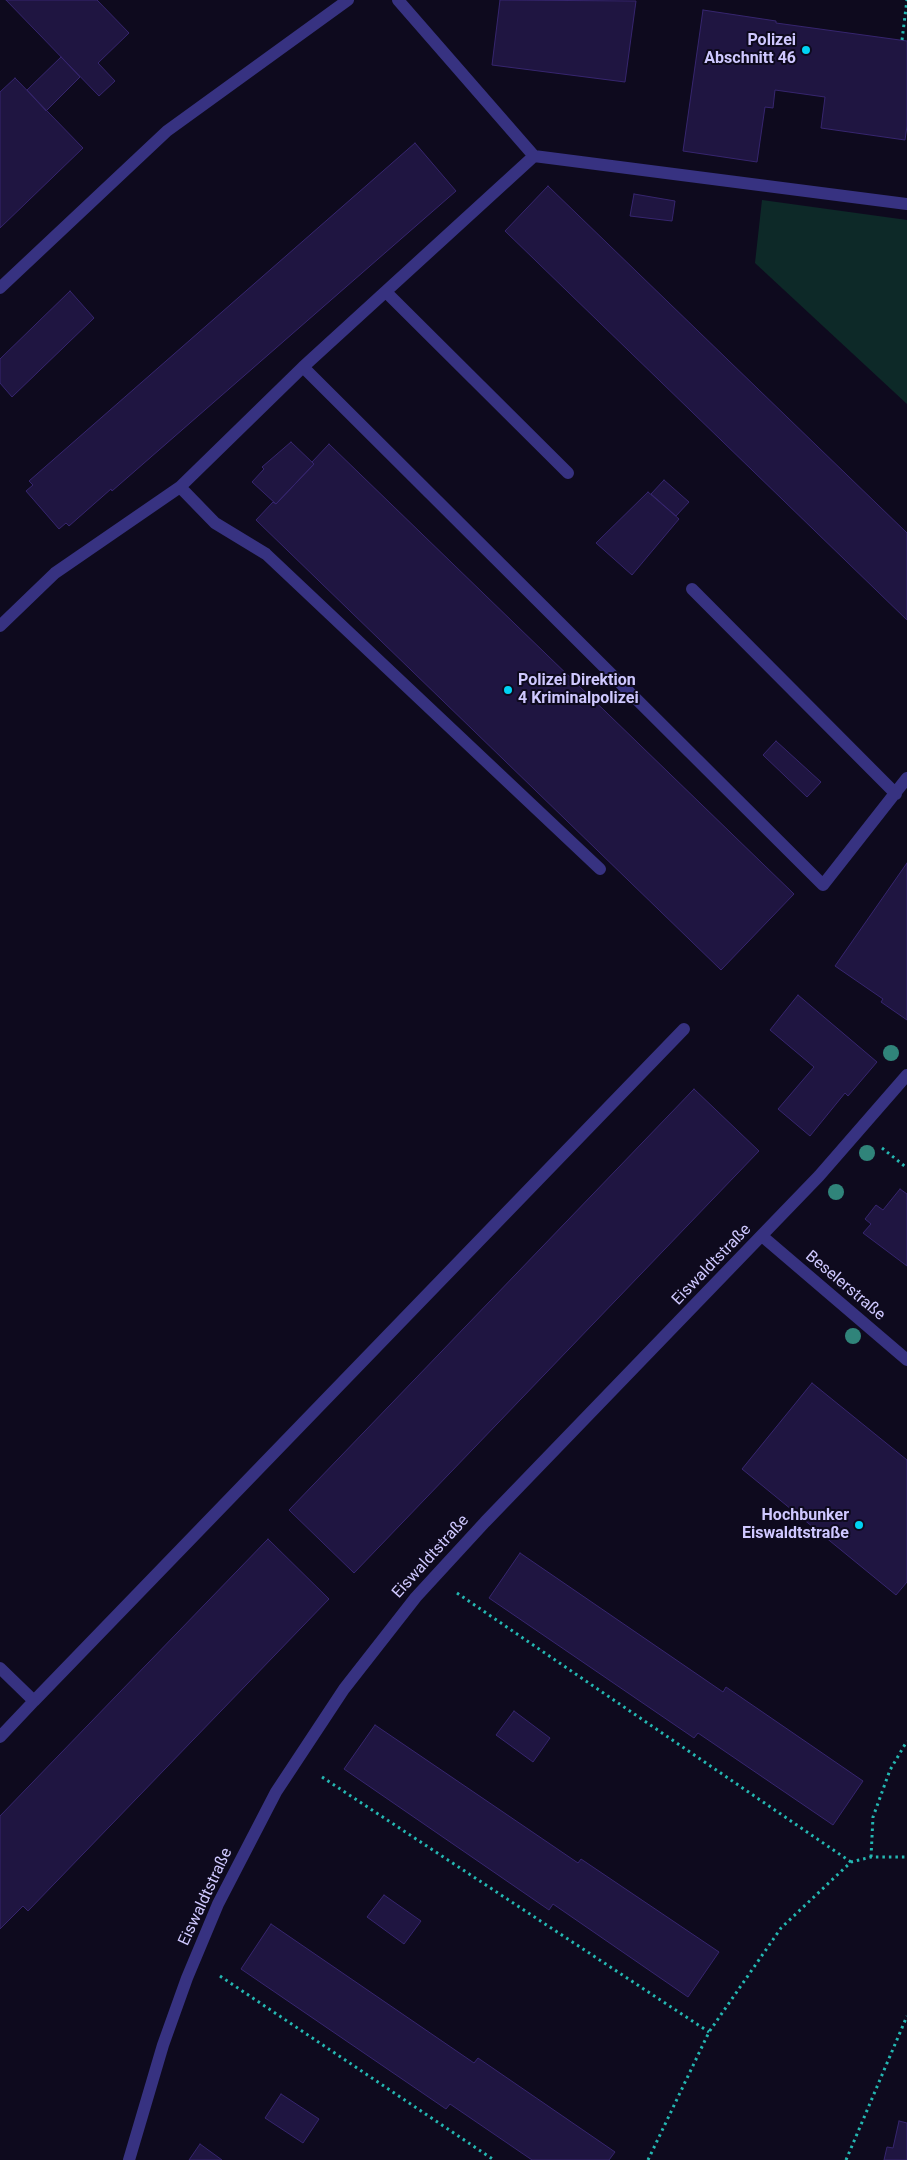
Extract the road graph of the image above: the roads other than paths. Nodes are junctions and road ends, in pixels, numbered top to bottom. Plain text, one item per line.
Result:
1 (348, 0) edge
2 (398, 0) edge
3 (534, 156) junction
4 (907, 204) edge
5 (0, 288) edge
6 (386, 292) junction
7 (303, 367) junction
8 (568, 473) dead end
9 (180, 487) junction
10 (692, 589) dead end
11 (0, 626) edge
12 (907, 778) edge
13 (896, 794) junction
14 (600, 869) dead end
15 (684, 1029) dead end
16 (907, 1075) edge
17 (762, 1236) junction
18 (907, 1360) edge
19 (0, 1668) edge
20 (34, 1701) junction
21 (0, 1737) edge
22 (129, 2160) edge

1 - 5 street
2 - 3 street
3 - 4 street
3 - 6 street
6 - 7 street
6 - 8 street
7 - 9 street
7 - 13 street
9 - 11 street
9 - 14 street
10 - 13 street
12 - 13 street
15 - 20 street
16 - 17 street, Eiswaldtstraße
17 - 18 street, Beselerstraße
17 - 22 street, Eiswaldtstraße
19 - 20 street
20 - 21 street

